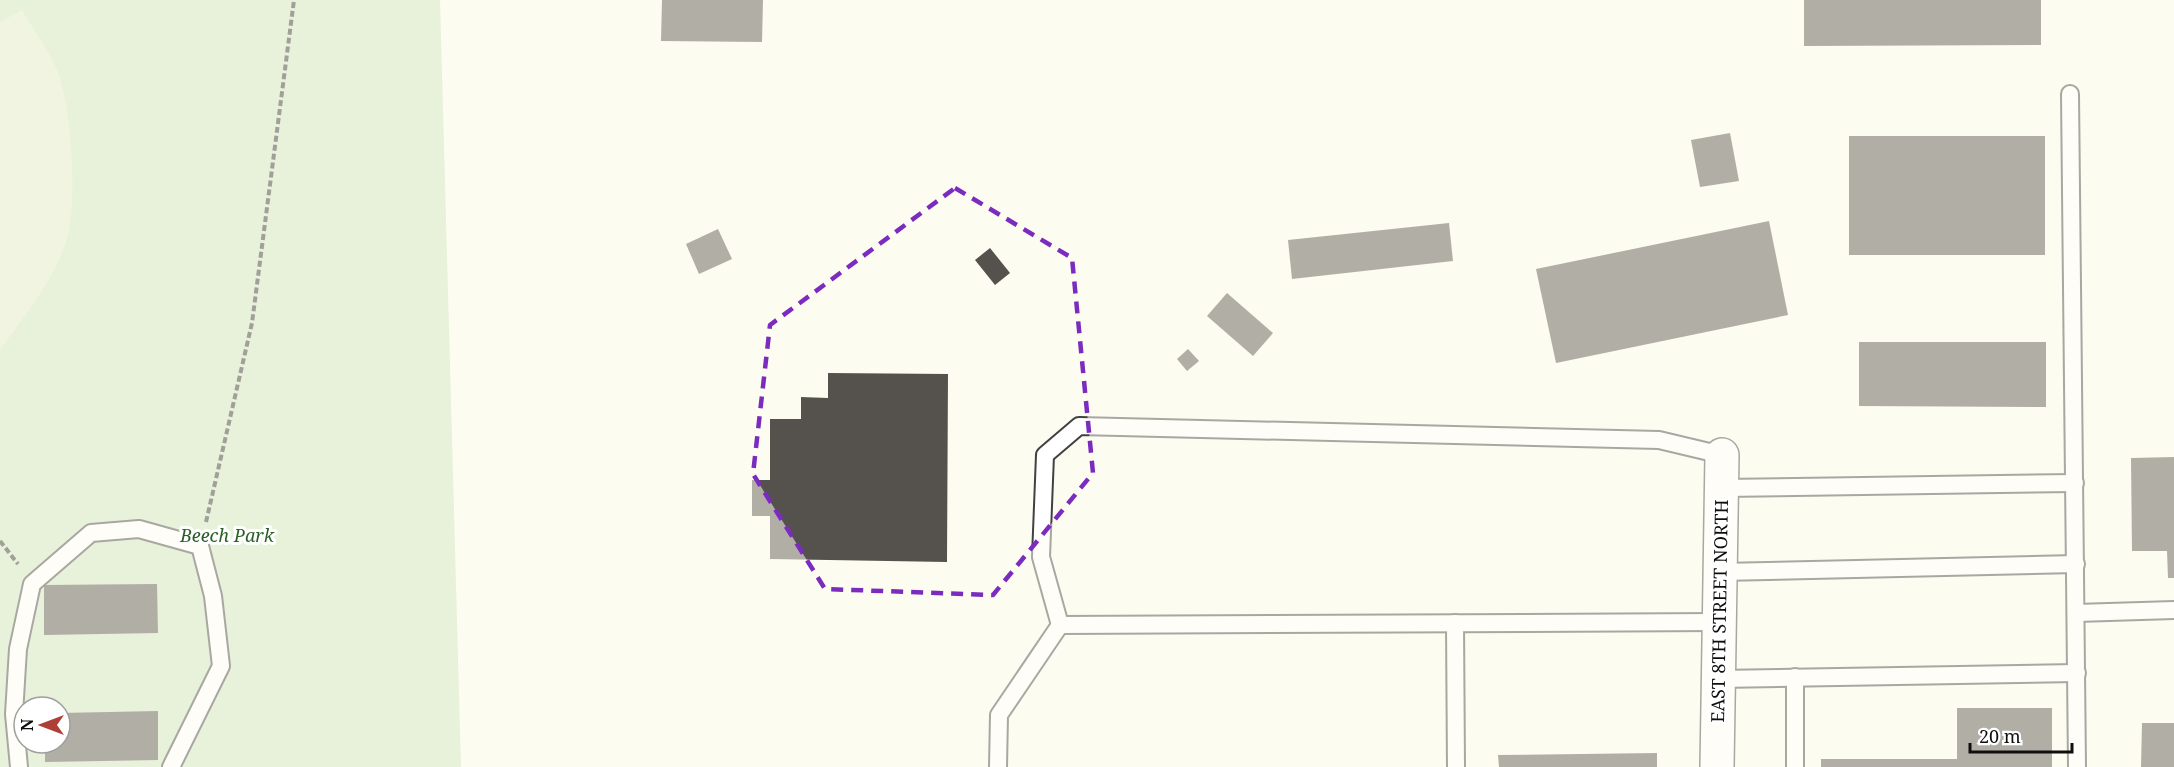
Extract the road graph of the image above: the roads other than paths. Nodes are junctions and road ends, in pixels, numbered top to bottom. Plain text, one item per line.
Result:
1 (2070, 94) dead end
2 (1722, 455) joint
3 (2075, 483) junction
4 (1722, 488) junction
5 (2076, 564) junction
6 (1720, 572) junction
7 (2174, 610) edge
8 (2076, 613) junction
9 (1719, 622) junction
10 (1455, 623) junction
11 (1060, 625) junction
12 (2077, 673) junction
13 (1795, 677) junction
14 (1718, 679) junction
15 (19, 767) edge
16 (171, 767) edge
17 (998, 767) edge
18 (1456, 767) edge
19 (1717, 767) edge
20 (1795, 767) edge
21 (2077, 767) edge

1 - 3 lane
2 - 4 street, EAST 8TH STREET NORTH
2 - 11 lane
3 - 4 lane
3 - 5 lane
4 - 6 street, EAST 8TH STREET NORTH
5 - 6 lane
5 - 8 lane
6 - 9 street, EAST 8TH STREET NORTH
7 - 8 lane
8 - 12 lane
9 - 10 lane
9 - 14 street, EAST 8TH STREET NORTH
10 - 11 lane
10 - 18 lane
11 - 17 lane
12 - 13 lane
12 - 21 lane
13 - 14 lane
13 - 20 lane
14 - 19 street, EAST 8TH STREET NORTH
15 - 16 lane

